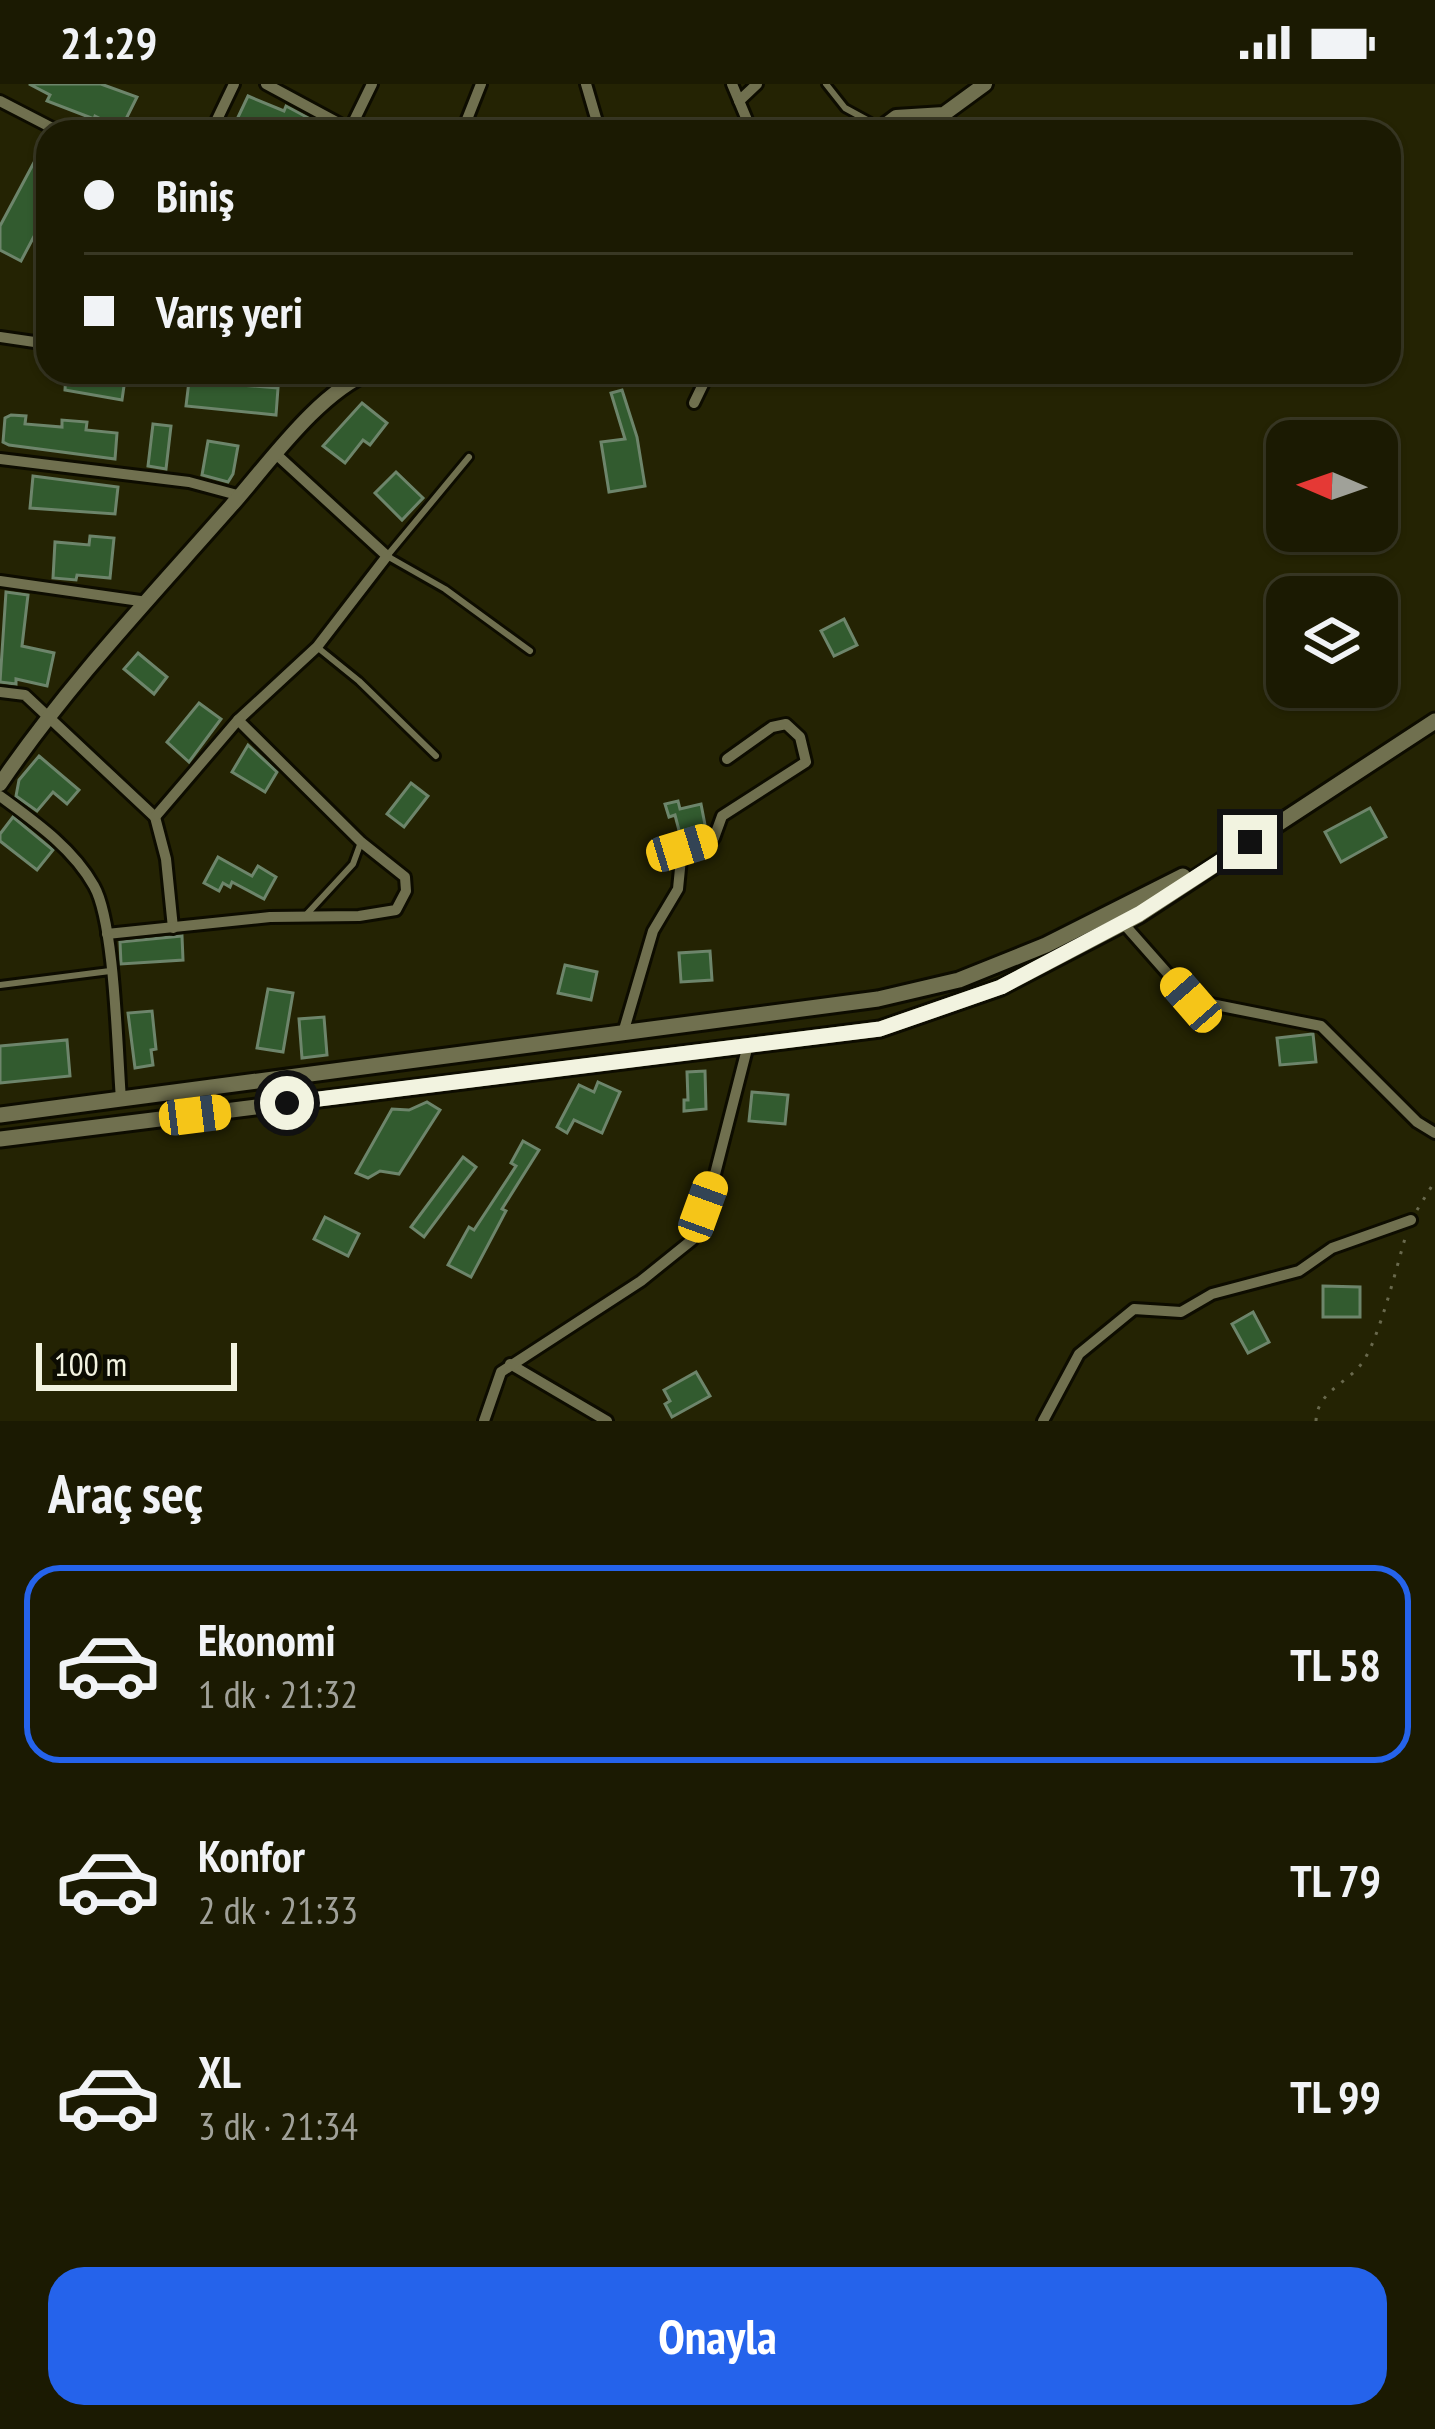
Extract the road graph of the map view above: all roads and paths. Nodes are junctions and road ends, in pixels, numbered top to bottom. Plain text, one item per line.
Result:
1 (234, 84) edge
2 (266, 84) edge
3 (372, 84) edge
4 (482, 84) edge
5 (586, 84) edge
6 (732, 84) edge
7 (757, 84) edge
8 (826, 84) edge
9 (985, 84) edge
10 (0, 101) edge
11 (740, 101) junction
12 (37, 120) edge
13 (217, 120) edge
14 (332, 120) edge
15 (357, 120) edge
16 (467, 120) edge
17 (596, 120) edge
18 (747, 120) edge
19 (864, 120) edge
20 (892, 120) edge
21 (0, 337) edge
22 (36, 342) edge
23 (344, 384) edge
24 (703, 384) edge
25 (694, 403) dead end
26 (277, 454) junction
27 (470, 457) dead end
28 (0, 459) edge
29 (241, 496) junction
30 (387, 556) junction
31 (0, 581) edge
32 (146, 602) junction
33 (316, 647) junction
34 (530, 650) dead end
35 (0, 692) edge
36 (46, 716) junction
37 (238, 720) junction
38 (1435, 721) edge
39 (436, 756) dead end
40 (727, 759) dead end
41 (6, 764) edge
42 (0, 784) edge
43 (0, 796) edge
44 (155, 818) junction
45 (361, 842) junction
46 (1250, 842) junction
47 (303, 918) junction
48 (1124, 923) junction
49 (173, 928) junction
50 (107, 934) junction
51 (110, 971) junction
52 (0, 985) edge
53 (623, 1033) junction
54 (748, 1045) junction
55 (122, 1099) junction
56 (0, 1115) edge
57 (1435, 1133) edge
58 (0, 1139) edge
59 (1435, 1181) edge
60 (1411, 1220) junction
61 (510, 1364) junction
62 (484, 1421) edge
63 (607, 1421) edge
64 (1043, 1421) edge
65 (1316, 1421) edge

1 - 13 street
2 - 14 street
3 - 15 street
4 - 16 street
5 - 17 street
6 - 11 street
7 - 11 street
8 - 19 lane
9 - 20 street
10 - 12 street
11 - 18 street
21 - 22 street
23 - 26 street
24 - 25 street
26 - 29 street
26 - 30 street
27 - 30 lane
28 - 29 street
29 - 32 street
30 - 33 street
30 - 34 lane
31 - 32 street
32 - 36 street
33 - 37 street
33 - 39 lane
35 - 36 street
36 - 41 street
36 - 44 street
37 - 44 street
37 - 45 street
38 - 46 main road
40 - 53 street
41 - 42 street
43 - 50 street
44 - 49 street
45 - 47 lane
45 - 47 street
46 - 48 main road
46 - 53 main road
47 - 49 street
48 - 54 main road
48 - 57 street
49 - 50 street
50 - 51 street
51 - 52 lane
51 - 55 street
53 - 55 main road
54 - 58 main road
54 - 61 street
55 - 56 main road
59 - 60 path
60 - 64 street
60 - 65 path
61 - 62 street
61 - 63 street

